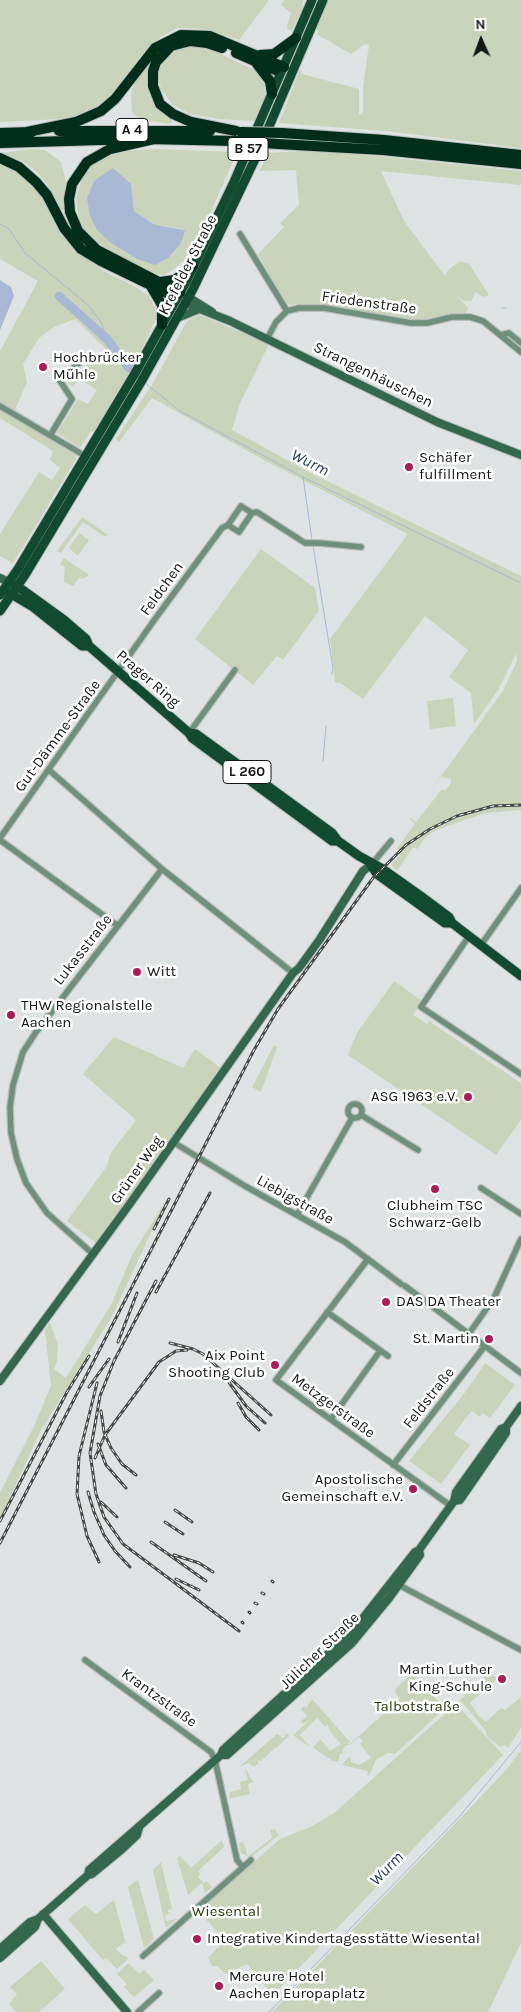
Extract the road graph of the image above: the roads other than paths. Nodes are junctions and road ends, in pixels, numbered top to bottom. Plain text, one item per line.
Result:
1 (312, 0) edge
2 (323, 0) edge
3 (296, 38) junction
4 (256, 58) junction
5 (288, 70) junction
6 (272, 94) junction
7 (27, 132) junction
8 (0, 133) edge
9 (238, 135) junction
10 (154, 139) junction
11 (0, 143) edge
12 (352, 143) junction
13 (384, 145) junction
14 (521, 154) edge
15 (0, 158) edge
16 (521, 164) edge
17 (240, 234) dead end
18 (193, 266) junction
19 (154, 284) junction
20 (183, 298) junction
21 (199, 309) junction
22 (287, 311) junction
23 (215, 314) junction
24 (177, 318) junction
25 (162, 325) junction
26 (501, 335) junction
27 (267, 339) junction
28 (521, 343) edge
29 (521, 352) edge
30 (79, 363) dead end
31 (0, 406) edge
32 (51, 434) junction
33 (521, 455) edge
34 (89, 458) junction
35 (252, 513) junction
36 (228, 525) junction
37 (362, 547) dead end
38 (6, 588) edge
39 (0, 611) edge
40 (235, 670) dead end
41 (119, 672) junction
42 (189, 732) junction
43 (49, 770) junction
44 (0, 839) edge
45 (391, 841) dead end
46 (371, 865) junction
47 (162, 869) junction
48 (521, 888) edge
49 (118, 926) junction
50 (469, 936) junction
51 (482, 945) junction
52 (293, 973) junction
53 (521, 976) edge
54 (521, 1074) edge
55 (361, 1115) junction
56 (352, 1118) junction
57 (173, 1142) junction
58 (418, 1150) dead end
59 (481, 1188) dead end
60 (521, 1214) edge
61 (297, 1215) junction
62 (521, 1239) edge
63 (94, 1254) junction
64 (368, 1259) junction
65 (327, 1312) junction
66 (468, 1335) junction
67 (484, 1346) junction
68 (380, 1351) junction
69 (388, 1356) dead end
70 (521, 1373) edge
71 (0, 1381) edge
72 (521, 1406) edge
73 (331, 1419) junction
74 (393, 1465) junction
75 (452, 1504) junction
76 (396, 1583) junction
77 (521, 1650) edge
78 (85, 1660) dead end
79 (218, 1758) junction
80 (251, 1860) dead end
81 (242, 1866) junction
82 (40, 1917) junction
83 (0, 1949) edge
84 (143, 1956) dead end
85 (0, 1958) edge
86 (160, 1993) dead end
87 (127, 2012) edge
88 (138, 2012) edge

1 - 3 main road, B 57
2 - 5 main road, B 57
3 - 4 highway
3 - 5 main road, B 57
4 - 5 highway
4 - 6 highway
4 - 7 highway
4 - 9 highway
5 - 6 main road, Krefelder Straße / B 57
5 - 20 main road, Krefelder Straße / B 57
6 - 18 main road, Krefelder Straße / B 57
7 - 8 highway, A 4
7 - 9 highway, A 4
9 - 10 highway, A 4
9 - 12 highway, A 4, bridge
9 - 12 highway, A 4, bridge
10 - 11 highway, A 4
10 - 19 highway
12 - 13 highway, A 4
13 - 14 highway, A 4
13 - 16 highway, A 4
15 - 19 highway
17 - 22 street
18 - 19 highway
18 - 20 main road, Krefelder Straße / B 57
19 - 20 highway
19 - 25 highway
20 - 21 street, Strangenhäuschen
20 - 23 street, Strangenhäuschen
20 - 24 main road, Krefelder Straße / B 57
20 - 25 main road, Krefelder Straße / B 57
21 - 23 street, Strangenhäuschen
21 - 24 street
22 - 26 street, Friedenstraße
22 - 27 street
23 - 27 street, Strangenhäuschen
24 - 34 main road, Krefelder Straße / B 57
25 - 34 main road, Krefelder Straße / B 57
26 - 28 street, Friedenstraße
26 - 29 street, Friedenstraße
27 - 33 street, Strangenhäuschen
30 - 32 street
31 - 32 street
32 - 34 street
34 - 38 main road, Krefelder Straße / B 57
35 - 36 street
35 - 36 street, Feldchen
35 - 37 street
36 - 41 street, Feldchen
38 - 39 main road, Krefelder Straße / B 57
38 - 41 main road, Prager Ring / L 260
40 - 42 street
41 - 42 main road, Prager Ring / L 260
41 - 43 street, Gut-Dämme-Straße
42 - 46 main road, Prager Ring / L 260
43 - 44 street, Gut-Dämme-Straße
43 - 47 street
44 - 49 street
45 - 46 street
46 - 50 main road, Prager Ring / L 260
46 - 52 street, Grüner Weg
47 - 49 street, Lukasstraße
47 - 52 street
48 - 51 street
49 - 63 street, Lukasstraße
50 - 51 main road, Prager Ring / L 260
50 - 54 street
51 - 53 main road, Prager Ring / L 260
52 - 57 street, Grüner Weg
55 - 56 street
55 - 56 street
55 - 58 street
56 - 61 street
57 - 61 street, Liebigstraße
57 - 63 street, Grüner Weg
59 - 60 street
61 - 64 street, Liebigstraße
62 - 66 street
63 - 71 street, Grüner Weg
64 - 65 street, Metzgerstraße
64 - 66 street, Liebigstraße
65 - 68 street
65 - 73 street, Metzgerstraße
66 - 67 street, Liebigstraße
67 - 70 street, Liebigstraße
67 - 74 street, Feldstraße
68 - 69 street
68 - 73 street
72 - 75 street, Jülicher Straße
73 - 74 street, Metzgerstraße
74 - 75 street, Metzgerstraße
75 - 76 street, Jülicher Straße
76 - 77 street
76 - 79 street, Jülicher Straße
78 - 79 street, Krantzstraße
79 - 81 street
79 - 82 street, Jülicher Straße
80 - 81 street
81 - 84 street
82 - 83 street, Jülicher Straße
82 - 85 street, Jülicher Straße
82 - 87 street
86 - 88 street

